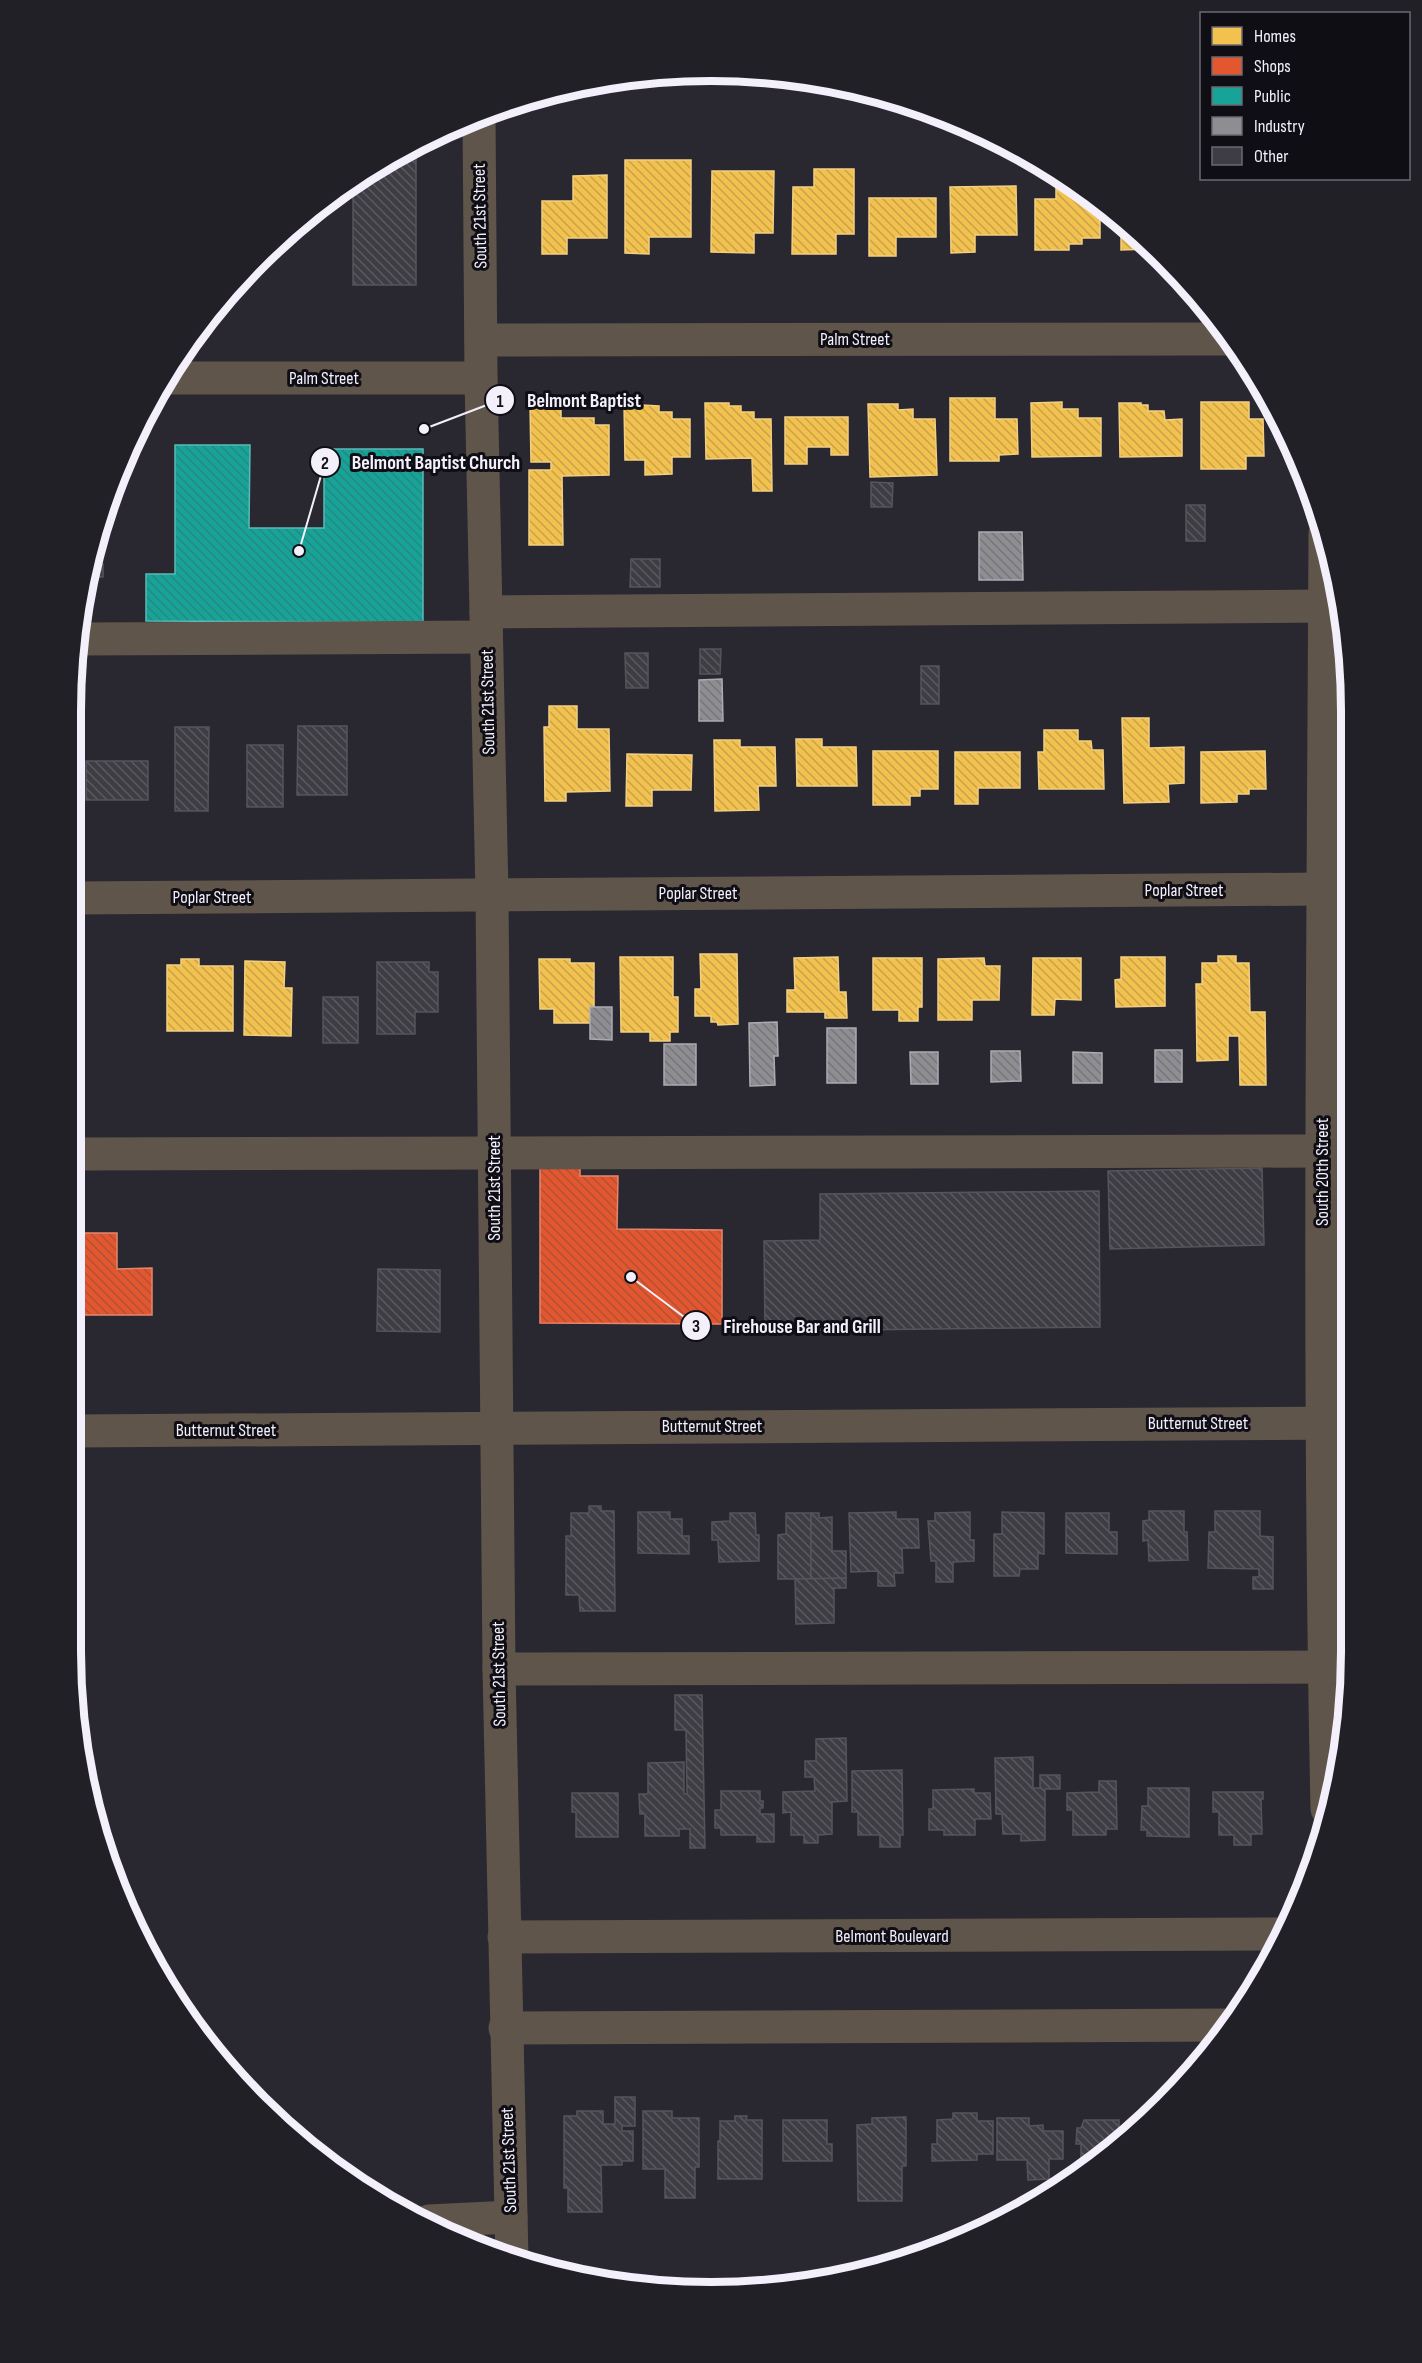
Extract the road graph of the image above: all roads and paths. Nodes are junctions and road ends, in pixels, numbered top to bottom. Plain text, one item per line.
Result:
1 (479, 125) edge
2 (1219, 339) edge
3 (481, 340) junction
4 (176, 378) edge
5 (481, 378) junction
6 (1325, 570) edge
7 (1325, 606) junction
8 (486, 625) junction
9 (85, 639) edge
10 (1323, 889) junction
11 (492, 895) junction
12 (81, 898) edge
13 (1336, 943) edge
14 (494, 1153) junction
15 (81, 1154) edge
16 (1331, 1164) edge
17 (1336, 1423) edge
18 (496, 1428) junction
19 (81, 1431) edge
20 (1337, 1667) edge
21 (499, 1669) junction
22 (1330, 1771) edge
23 (1274, 1934) edge
24 (504, 1937) junction
25 (1219, 2025) edge
26 (506, 2028) junction
27 (511, 2217) junction
28 (440, 2220) edge
29 (512, 2250) edge

1 - 3 street, South 21st Street
2 - 3 street, Palm Street
3 - 5 street, South 21st Street
4 - 5 street, Palm Street
5 - 8 street, South 21st Street
6 - 7 street, South 20th Street
7 - 8 street
7 - 10 street, South 20th Street
8 - 9 street
8 - 11 street, South 21st Street
10 - 11 street, Poplar Street
10 - 13 street, South 20th Street
11 - 12 street, Poplar Street
11 - 14 street, South 21st Street
13 - 16 street, South 20th Street
14 - 15 street
14 - 16 street
14 - 18 street, South 21st Street
16 - 17 street, South 20th Street
17 - 18 street, Butternut Street
17 - 20 street, South 20th Street
18 - 19 street, Butternut Street
18 - 21 street, South 21st Street
20 - 21 street
20 - 22 street, South 20th Street
21 - 24 street, South 21st Street
23 - 24 street, Belmont Boulevard
24 - 26 street, South 21st Street
25 - 26 street
26 - 27 street, South 21st Street
27 - 28 street
27 - 29 street, South 21st Street

